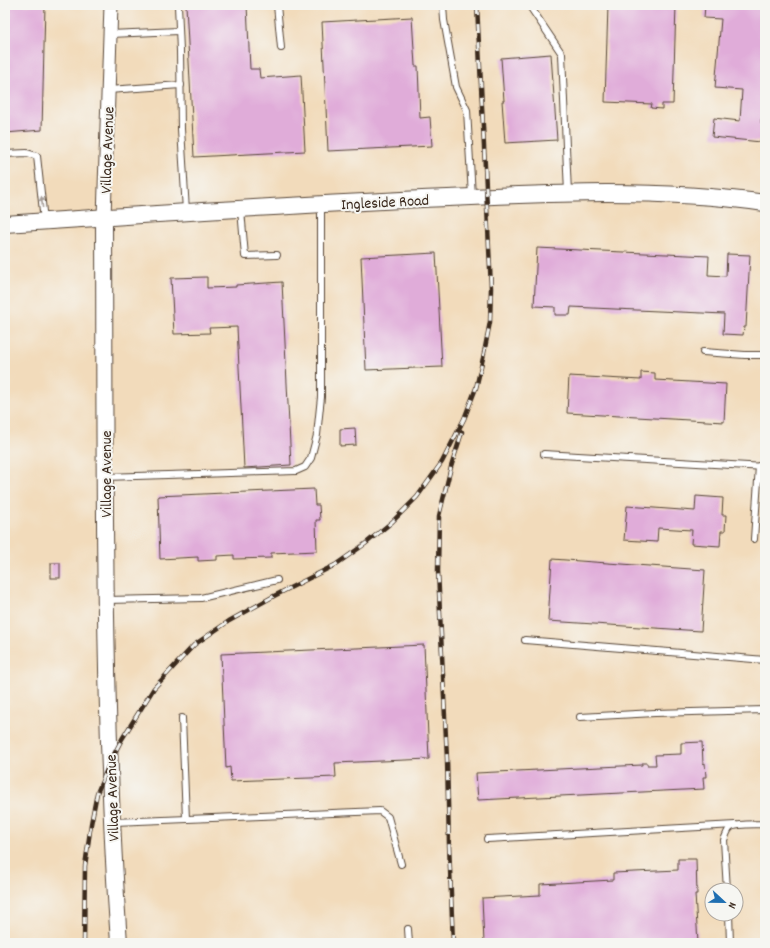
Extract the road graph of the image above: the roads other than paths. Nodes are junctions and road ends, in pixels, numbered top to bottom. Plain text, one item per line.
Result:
1 (110, 5) edge
2 (178, 5) edge
3 (277, 5) edge
4 (444, 5) edge
5 (529, 5) edge
6 (179, 31) junction
7 (110, 34) junction
8 (281, 48) dead end
9 (180, 85) junction
10 (108, 90) junction
11 (5, 154) edge
12 (568, 194) junction
13 (472, 197) junction
14 (765, 203) edge
15 (321, 204) junction
16 (240, 208) junction
17 (186, 211) junction
18 (104, 217) junction
19 (44, 221) junction
20 (5, 224) edge
21 (277, 255) dead end
22 (703, 352) dead end
23 (765, 355) edge
24 (544, 454) dead end
25 (762, 466) edge
26 (106, 477) junction
27 (754, 539) dead end
28 (277, 580) dead end
29 (106, 600) junction
30 (525, 640) dead end
31 (765, 660) edge
32 (765, 710) edge
33 (580, 717) dead end
34 (182, 718) dead end
35 (186, 819) junction
36 (112, 822) junction
37 (765, 824) edge
38 (736, 826) junction
39 (487, 839) dead end
40 (401, 864) dead end
41 (727, 882) edge
42 (729, 922) edge
43 (408, 929) dead end
44 (119, 943) edge
45 (409, 943) edge
46 (730, 943) edge

1 - 7 street, Village Avenue
2 - 6 lane
3 - 8 lane
4 - 13 lane
5 - 12 lane
6 - 7 lane
6 - 9 lane
7 - 10 street, Village Avenue
9 - 10 lane
9 - 17 lane
10 - 18 street, Village Avenue
19 -> 11 lane
12 - 13 street, Ingleside Road
12 - 14 street, Ingleside Road
13 - 15 street, Ingleside Road
15 - 16 street, Ingleside Road
15 - 26 lane
16 - 17 street, Ingleside Road
16 - 21 lane
17 - 18 street, Ingleside Road
18 - 19 street, Ingleside Road
18 - 26 street, Village Avenue
19 - 20 street, Ingleside Road
22 - 23 lane
24 - 25 lane
25 - 27 lane
26 - 29 street, Village Avenue
28 - 29 lane
29 - 36 street, Village Avenue
30 - 31 lane
32 - 33 lane
34 - 35 lane
35 - 36 lane
35 - 40 lane
36 - 44 street, Village Avenue
37 - 38 lane
38 - 39 lane
38 - 41 lane
42 - 46 lane
43 - 45 lane

